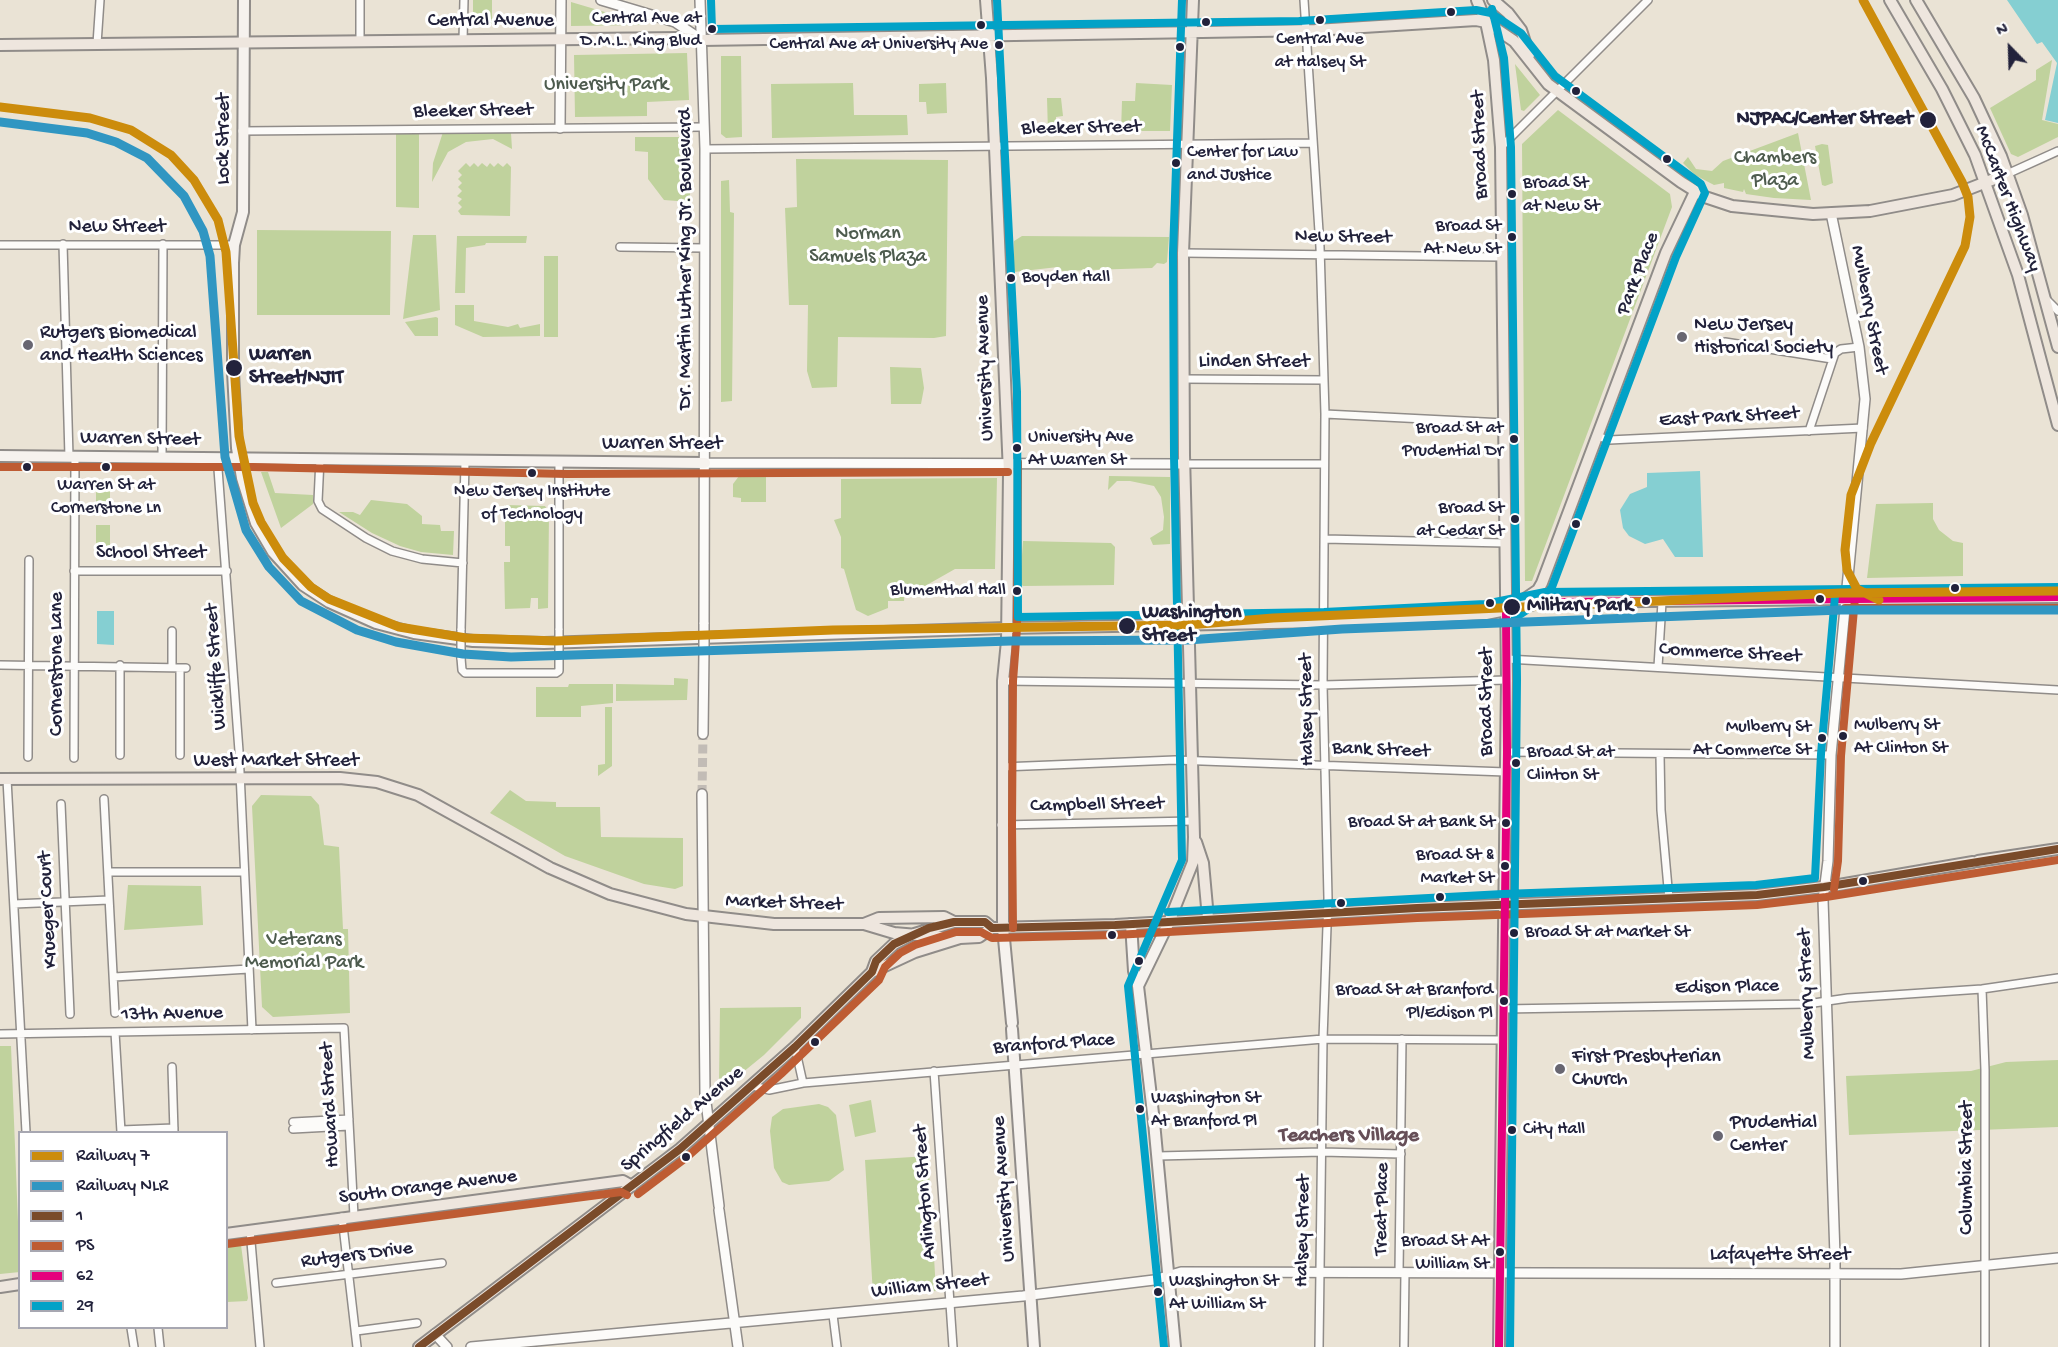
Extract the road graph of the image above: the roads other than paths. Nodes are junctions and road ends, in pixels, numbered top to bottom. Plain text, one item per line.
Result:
1 (100, 0) edge
2 (244, 0) edge
3 (360, 0) edge
4 (464, 0) edge
5 (561, 0) edge
6 (602, 0) edge
7 (700, 0) edge
8 (986, 0) edge
9 (1193, 0) edge
10 (1304, 0) edge
11 (1477, 0) edge
12 (1493, 0) edge
13 (1648, 0) edge
14 (1890, 0) edge
15 (1916, 0) edge
16 (1486, 22) junction
17 (1306, 30) junction
18 (1191, 33) junction
19 (988, 35) junction
20 (464, 40) junction
21 (561, 40) junction
22 (702, 40) junction
23 (360, 41) junction
24 (243, 42) junction
25 (97, 44) junction
26 (0, 45) edge
27 (1531, 62) junction
28 (1558, 90) junction
29 (704, 127) junction
30 (560, 128) junction
31 (242, 131) junction
32 (1313, 143) junction
33 (1186, 145) junction
34 (995, 147) junction
35 (1501, 147) junction
36 (705, 149) junction
37 (2058, 151) edge
38 (2007, 174) junction
39 (1985, 183) junction
40 (1695, 192) junction
41 (1831, 213) junction
42 (63, 244) junction
43 (163, 244) junction
44 (0, 245) edge
45 (234, 245) junction
46 (620, 247) dead end
47 (705, 248) junction
48 (1183, 253) junction
49 (1321, 254) junction
50 (1501, 257) junction
51 (2045, 299) junction
52 (2058, 311) edge
53 (1725, 342) dead end
54 (1859, 347) junction
55 (2058, 347) edge
56 (1832, 359) junction
57 (1184, 380) junction
58 (1324, 380) junction
59 (1325, 414) junction
60 (1504, 423) junction
61 (2058, 425) edge
62 (1863, 428) junction
63 (1809, 431) junction
64 (1597, 436) junction
65 (0, 456) edge
66 (72, 457) junction
67 (162, 458) junction
68 (238, 458) junction
69 (320, 459) junction
70 (465, 462) junction
71 (1008, 462) junction
72 (705, 463) junction
73 (559, 464) junction
74 (1184, 464) junction
75 (1324, 464) junction
76 (1324, 539) junction
77 (1505, 543) junction
78 (29, 560) dead end
79 (463, 563) junction
80 (74, 571) junction
81 (227, 571) junction
82 (1845, 597) junction
83 (2058, 597) edge
84 (1662, 602) junction
85 (1506, 611) junction
86 (1324, 622) junction
87 (1188, 627) junction
88 (1007, 628) junction
89 (172, 631) dead end
90 (1507, 659) junction
91 (0, 665) edge
92 (28, 665) junction
93 (74, 665) junction
94 (120, 665) junction
95 (1658, 667) junction
96 (179, 668) junction
97 (1839, 677) junction
98 (1508, 680) junction
99 (1003, 681) junction
100 (1190, 683) junction
101 (1323, 685) junction
102 (2058, 690) edge
103 (703, 734) tunnel mouth
104 (1507, 752) junction
105 (120, 755) dead end
106 (180, 755) dead end
107 (1660, 755) junction
108 (1831, 755) junction
109 (28, 757) dead end
110 (74, 758) dead end
111 (1191, 761) junction
112 (1002, 766) junction
113 (1325, 766) junction
114 (1506, 772) junction
115 (4, 779) edge
116 (240, 779) junction
117 (702, 794) tunnel mouth
118 (104, 799) dead end
119 (61, 804) dead end
120 (1193, 821) junction
121 (1001, 825) junction
122 (1194, 837) junction
123 (2058, 849) edge
124 (108, 872) junction
125 (244, 873) junction
126 (1824, 887) junction
127 (1669, 899) junction
128 (109, 900) junction
129 (65, 903) junction
130 (1504, 903) junction
131 (14, 904) junction
132 (1328, 912) junction
133 (702, 917) junction
134 (1208, 918) junction
135 (954, 922) junction
136 (1169, 922) junction
137 (864, 924) junction
138 (1131, 924) junction
139 (998, 928) junction
140 (911, 935) junction
141 (960, 938) junction
142 (249, 969) junction
143 (872, 972) junction
144 (114, 977) junction
145 (2058, 978) edge
146 (1138, 986) junction
147 (1982, 989) junction
148 (1827, 1001) junction
149 (1503, 1009) junction
150 (115, 1013) dead end
151 (70, 1014) dead end
152 (344, 1028) joint
153 (252, 1030) junction
154 (115, 1032) junction
155 (0, 1034) edge
156 (21, 1034) junction
157 (1323, 1039) junction
158 (1402, 1040) junction
159 (1502, 1040) junction
160 (795, 1047) junction
161 (1147, 1054) junction
162 (1015, 1065) junction
163 (172, 1067) dead end
164 (934, 1071) junction
165 (803, 1083) junction
166 (753, 1086) junction
167 (349, 1123) junction
168 (293, 1125) dead end
169 (707, 1126) junction
170 (174, 1130) edge
171 (26, 1131) edge
172 (121, 1131) edge
173 (1322, 1152) junction
174 (1401, 1154) junction
175 (1158, 1156) junction
176 (632, 1186) junction
177 (354, 1216) junction
178 (342, 1217) junction
179 (250, 1230) junction
180 (228, 1234) edge
181 (2058, 1258) edge
182 (442, 1263) dead end
183 (1985, 1267) junction
184 (1319, 1272) junction
185 (1402, 1272) junction
186 (349, 1273) junction
187 (1500, 1273) junction
188 (1836, 1274) junction
189 (1168, 1275) junction
190 (276, 1283) dead end
191 (18, 1284) edge
192 (0, 1287) edge
193 (1029, 1294) junction
194 (950, 1302) junction
195 (833, 1315) junction
196 (735, 1322) junction
197 (417, 1323) dead end
198 (131, 1329) edge
199 (158, 1329) edge
200 (356, 1331) junction
201 (435, 1334) junction
202 (134, 1347) edge
203 (159, 1347) edge
204 (260, 1347) edge
205 (357, 1347) edge
206 (419, 1347) edge
207 (447, 1347) edge
208 (471, 1347) edge
209 (738, 1347) edge
210 (837, 1347) edge
211 (953, 1347) edge
212 (1034, 1347) edge
213 (1175, 1347) edge
214 (1319, 1347) edge
215 (1404, 1347) edge
216 (1499, 1347) edge
217 (1835, 1347) edge
218 (1985, 1347) edge

1 - 25 street
2 - 24 main road, Lock Street
3 - 23 street
4 - 20 street
5 - 21 street
6 - 22 street
7 - 22 street, Dr. Martin Luther King Jr. Boulevard
8 - 19 main road, University Avenue
9 - 18 main road
10 - 17 street, Halsey Street
11 - 16 main road, Broad Street
12 - 27 main road
13 - 28 street
14 - 39 main road, McCarter Highway
15 - 38 main road, McCarter Highway
16 - 17 main road, Central Avenue
16 - 27 main road
16 - 35 main road, Broad Street
17 - 18 main road, Central Avenue
17 - 32 street, Halsey Street
18 - 19 main road, Central Avenue
18 - 33 main road
19 - 22 main road, Central Avenue
19 - 34 main road, University Avenue
20 - 21 main road, Central Avenue
20 - 23 main road, Central Avenue
21 - 22 main road, Central Avenue
21 - 30 street
22 - 29 street, Dr. Martin Luther King Jr. Boulevard
23 - 24 main road, Central Avenue
24 - 25 main road, Central Avenue
24 - 31 main road, Lock Street
25 - 26 main road, Central Avenue
27 - 28 main road
28 - 35 street
28 - 40 main road
29 - 30 street, Bleeker Street
29 - 36 street, Dr. Martin Luther King Jr. Boulevard
30 - 31 street, Bleeker Street
31 - 45 main road, Lock Street
32 - 33 street, Bleeker Street
32 - 49 street, Halsey Street
33 - 34 street, Bleeker Street
33 - 48 main road
34 - 36 street, Bleeker Street
34 - 71 main road, University Avenue
35 - 50 main road, Broad Street
36 - 47 street, Dr. Martin Luther King Jr. Boulevard
37 - 38 street
38 - 39 main road
38 - 51 main road, McCarter Highway
39 - 41 main road
39 - 61 main road, McCarter Highway
40 - 41 main road
40 - 64 main road, Park Place
41 - 54 street, Mulberry Street
42 - 43 street, New Street
42 - 44 street, New Street
42 - 66 street, Cornerstone Lane
43 - 45 street, New Street
43 - 67 street
45 - 68 main road, Lock Street
46 - 47 street
47 - 72 street, Dr. Martin Luther King Jr. Boulevard
48 - 49 street, New Street
48 - 57 main road
49 - 50 street, New Street
49 - 58 street, Halsey Street
50 - 60 main road, Broad Street
51 - 52 street
51 - 55 main road, McCarter Highway
53 - 56 street
54 - 56 street
54 - 62 street, Mulberry Street
56 - 63 street
57 - 58 street, Linden Street
57 - 74 main road
58 - 59 street, Halsey Street
59 - 60 street
59 - 75 street, Halsey Street
60 - 77 main road, Broad Street
62 - 63 street, East Park Street
62 - 82 street, Mulberry Street
63 - 64 street, East Park Street
64 - 85 main road, Park Place
65 - 66 main road, Warren Street
66 - 67 main road, Warren Street
66 - 80 street, Cornerstone Lane
67 - 68 main road, Warren Street
68 - 69 main road, Warren Street
68 - 81 street, Wickliffe Street
68 - 88 main road, Lock Street
69 - 70 main road, Warren Street
69 - 79 street
70 - 73 main road, Warren Street
70 - 79 street
71 - 72 street, Warren Street
71 - 74 street, Warren Street
71 - 88 main road, University Avenue
72 - 73 main road, Warren Street
72 - 103 street, Dr. Martin Luther King Jr. Boulevard, bridge
73 - 79 street, bridge
74 - 75 street, Warren Street
74 - 87 main road
75 - 76 street, Halsey Street
76 - 77 street
76 - 86 street, Halsey Street
77 - 85 main road, Broad Street
78 - 92 street
80 - 81 street, School Street
80 - 93 street, Cornerstone Lane
81 - 116 street, Wickliffe Street
82 - 83 main road
82 - 84 main road
82 - 97 street, Mulberry Street
84 - 85 main road
84 - 95 street
85 - 86 main road
85 - 90 main road, Broad Street
86 - 87 main road
86 - 101 street, Halsey Street
87 - 88 main road
87 - 100 main road
88 - 99 main road, University Avenue
89 - 96 street
90 - 95 street, Commerce Street
90 - 98 main road, Broad Street
91 - 92 street
92 - 93 street
92 - 109 street
93 - 94 street
93 - 110 street, Cornerstone Lane
94 - 96 street
94 - 105 street
95 - 97 street, Commerce Street
96 - 106 street
97 - 102 street, Commerce Street
97 - 108 street, Mulberry Street
98 - 101 street
98 - 104 main road, Broad Street
99 - 100 street
99 - 112 main road, University Avenue
100 - 101 street
100 - 111 main road
101 - 113 street, Halsey Street
104 - 107 street
104 - 114 main road, Broad Street
107 - 108 street
107 - 127 street
108 - 126 street, Mulberry Street
111 - 112 street, Bank Street
111 - 113 street, Bank Street
111 - 120 main road
112 - 121 main road, University Avenue
113 - 114 street, Bank Street
113 - 132 street, Halsey Street
114 - 130 main road, Broad Street
115 - 116 main road, West Market Street
115 - 131 street
116 - 125 street, Wickliffe Street
116 - 133 main road, West Market Street
117 - 133 street
118 - 124 street
119 - 129 street, Krueger Court
120 - 121 street, Campbell Street
120 - 122 main road
121 - 139 main road, University Avenue
122 - 134 main road
122 - 136 main road
123 - 126 main road, Market Street
124 - 125 street
124 - 128 street
125 - 142 street, Wickliffe Street
126 - 127 main road, Market Street
126 - 148 street, Mulberry Street
127 - 130 main road, Market Street
128 - 129 street
128 - 144 street
129 - 131 street
129 - 151 street, Krueger Court
130 - 132 main road, Market Street
130 - 149 main road, Broad Street
131 - 156 street
132 - 134 main road, Market Street
132 - 157 street, Halsey Street
133 - 137 main road, Market Street
133 - 169 street
134 - 136 main road, Market Street
135 - 137 main road, Market Street
135 - 139 main road, Market Street
135 - 140 main road
136 - 138 main road, Market Street
136 - 146 main road
137 - 140 main road, Market Street
138 - 139 main road, Market Street
138 - 146 main road
139 - 141 main road, Springfield Avenue
139 - 162 main road, University Avenue
140 - 141 main road, Market Street
140 - 143 main road, Springfield Avenue
141 - 143 main road, Springfield Avenue
142 - 144 street
142 - 153 street, Wickliffe Street
143 - 160 main road, Springfield Avenue
144 - 150 street
145 - 147 street, Edison Place
146 - 161 main road
147 - 148 street, Edison Place
147 - 183 street, Columbia Street
148 - 149 street, Edison Place
148 - 188 street, Mulberry Street
149 - 159 main road, Broad Street
152 - 153 street, 13th Avenue
152 - 167 street, Howard Street
153 - 154 street, 13th Avenue
154 - 156 street, 13th Avenue
154 - 172 street
155 - 156 street, 13th Avenue
156 - 171 street
157 - 158 street, Branford Place
157 - 161 street, Branford Place
157 - 173 street, Halsey Street
158 - 159 street, Branford Place
158 - 174 street, Treat Place
159 - 187 main road, Broad Street
160 - 165 street
160 - 166 main road, Springfield Avenue
161 - 162 street, Branford Place
161 - 175 main road
162 - 164 street, Branford Place
162 - 193 main road, University Avenue
163 - 170 street
164 - 165 street, Branford Place
164 - 194 street, Arlington Street
165 - 166 street, Branford Place
166 - 169 main road, Springfield Avenue
167 - 168 street
167 - 177 street, Howard Street
169 - 176 main road, Springfield Avenue
169 - 196 street
170 - 172 street
173 - 174 street
173 - 175 street
173 - 184 street, Halsey Street
174 - 185 street, Treat Place
175 - 189 main road
176 - 177 main road, South Orange Avenue
176 - 201 main road, Springfield Avenue
177 - 178 main road, South Orange Avenue
178 - 179 main road, South Orange Avenue
178 - 186 street
179 - 180 main road, South Orange Avenue
179 - 204 street
181 - 183 street, Lafayette Street
182 - 186 street, Rutgers Drive
183 - 188 street, Lafayette Street
183 - 218 street, Columbia Street
184 - 185 street, William Street
184 - 189 street, William Street
184 - 214 street, Halsey Street
185 - 187 street, William Street
185 - 215 street, Treat Place
186 - 190 street, Rutgers Drive
186 - 200 street
187 - 188 street, Lafayette Street
187 - 216 main road, Broad Street
188 - 217 street, Mulberry Street
189 - 193 street, William Street
189 - 213 main road
191 - 192 main road
193 - 194 street, William Street
193 - 212 main road, University Avenue
194 - 195 street, William Street
194 - 211 street, Arlington Street
195 - 196 street, William Street
195 - 210 street
196 - 208 street, William Street
196 - 209 street
197 - 200 street
198 - 202 street
199 - 203 street
200 - 205 street
201 - 206 main road, Springfield Avenue
201 - 207 street

